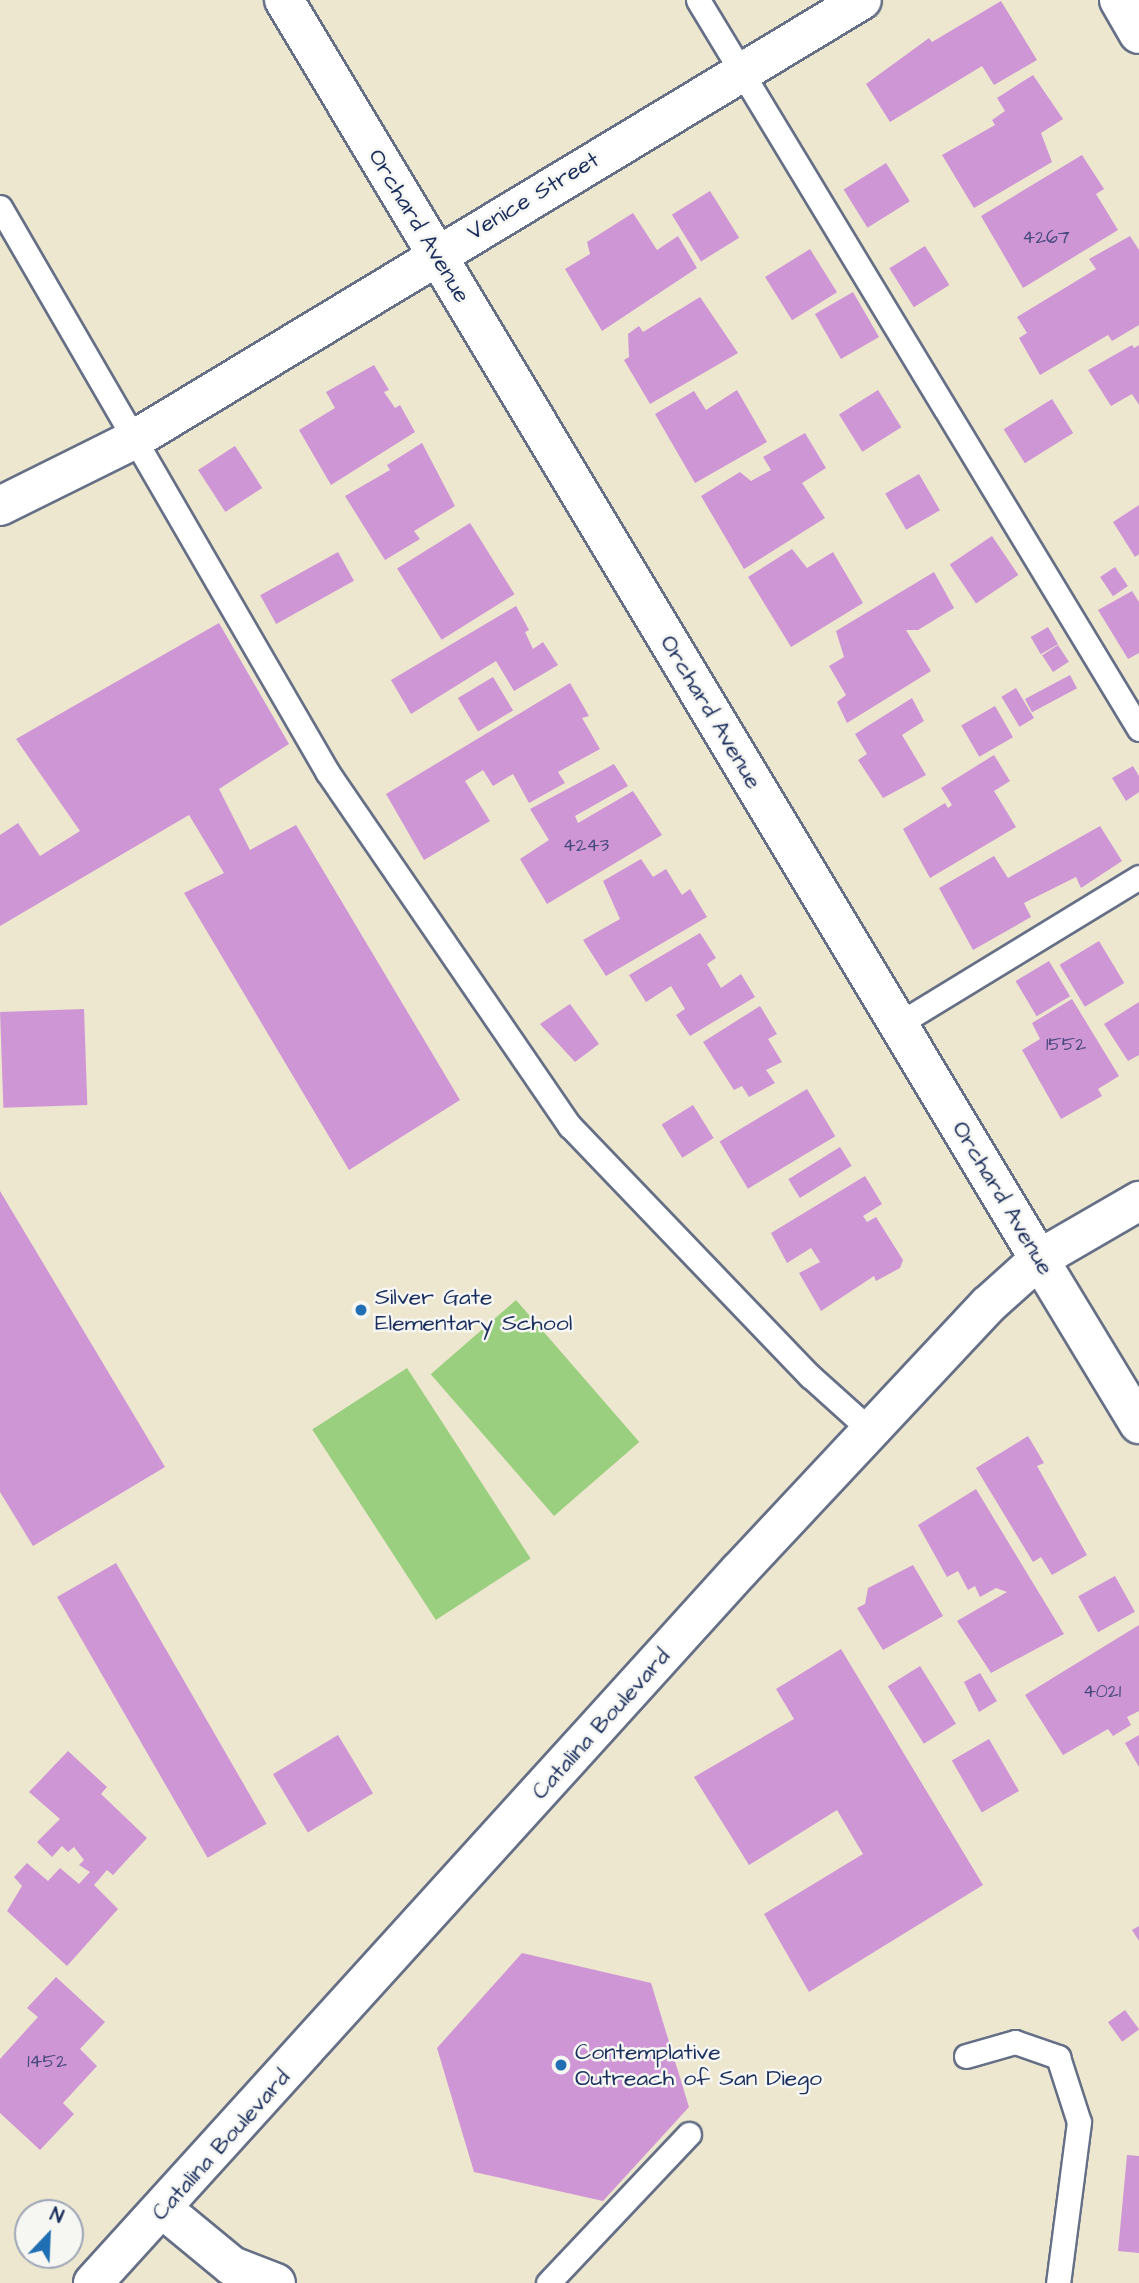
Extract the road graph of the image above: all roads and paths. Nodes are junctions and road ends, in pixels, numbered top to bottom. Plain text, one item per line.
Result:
1 (284, 0) edge
2 (698, 0) edge
3 (862, 0) edge
4 (1119, 0) edge
5 (1139, 34) edge
6 (741, 73) junction
7 (0, 207) edge
8 (435, 254) junction
9 (135, 439) junction
10 (0, 506) edge
11 (1139, 729) edge
12 (1139, 877) edge
13 (900, 1023) junction
14 (1139, 1200) edge
15 (1039, 1259) junction
16 (1139, 1424) edge
17 (870, 1430) junction
18 (966, 2056) dead end
19 (688, 2134) dead end
20 (164, 2210) junction
21 (93, 2283) edge
22 (276, 2283) edge
23 (548, 2283) edge
24 (1058, 2283) edge

1 - 8 street, Orchard Avenue
2 - 6 lane
3 - 6 street, Venice Street
4 - 5 street
6 - 8 street, Venice Street
6 - 11 lane
7 - 9 lane
8 - 9 street, Venice Street
8 - 13 street, Orchard Avenue
9 - 10 street, Venice Street
9 - 17 lane
12 - 13 lane
13 - 15 street, Orchard Avenue
14 - 15 street, Catalina Boulevard
15 - 16 street, Orchard Avenue
15 - 17 street, Catalina Boulevard
17 - 20 street, Catalina Boulevard
18 - 24 lane
19 - 23 lane
20 - 21 street, Catalina Boulevard
20 - 22 street

